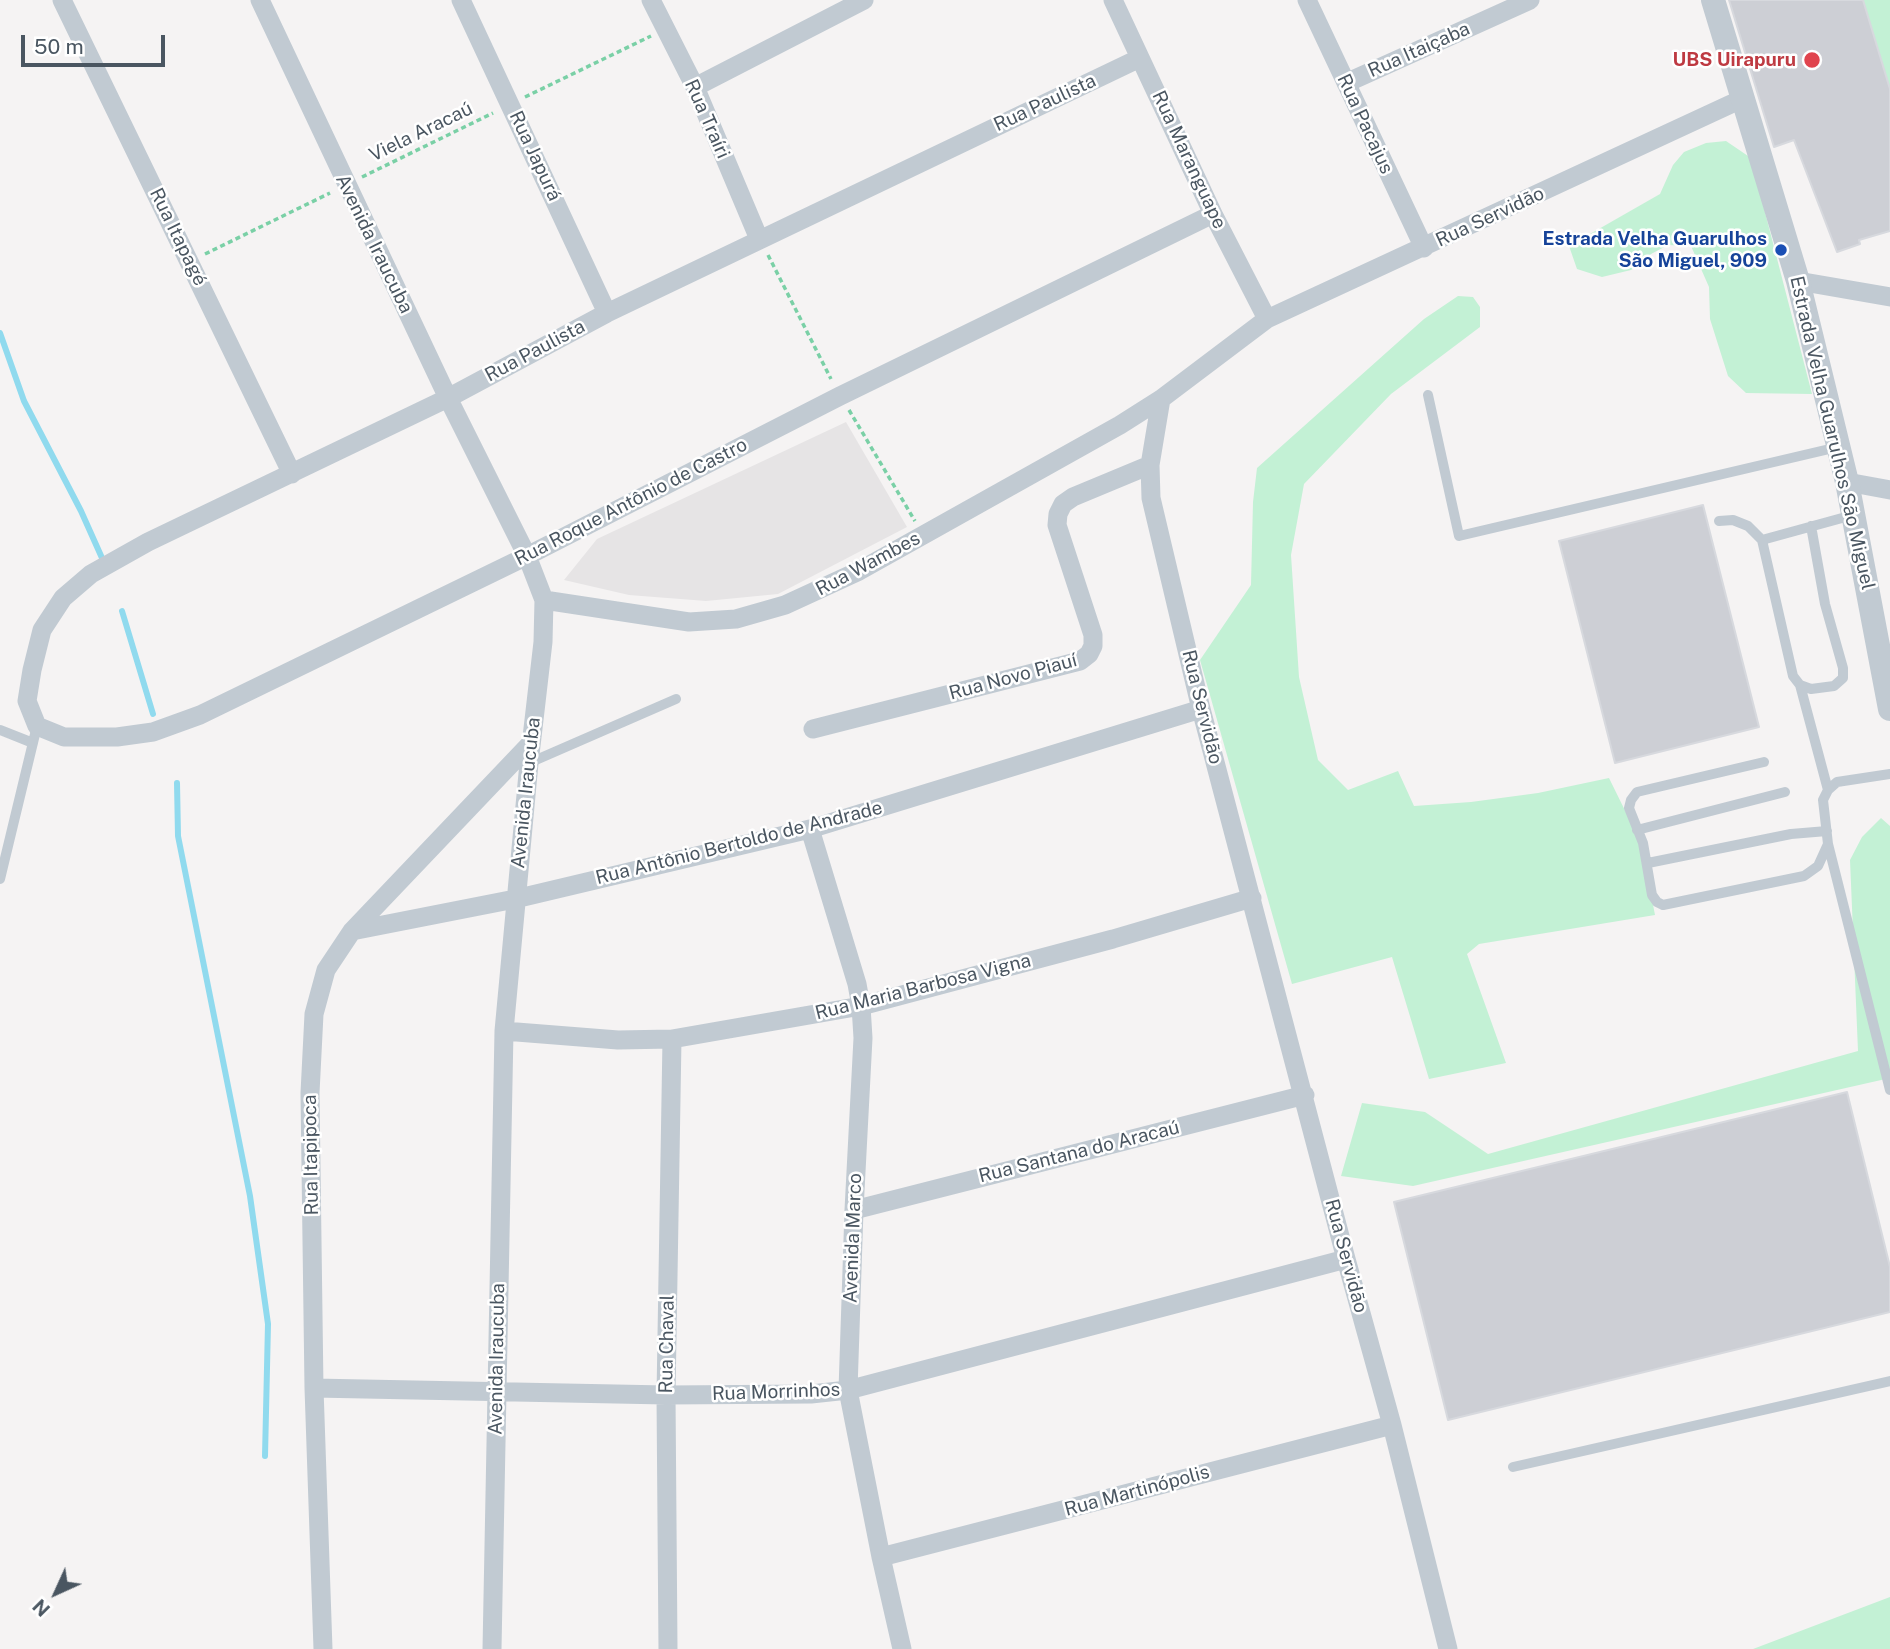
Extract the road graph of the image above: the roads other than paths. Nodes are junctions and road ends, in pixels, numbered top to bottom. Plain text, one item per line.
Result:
1 (62, 0) edge
2 (260, 0) edge
3 (461, 0) edge
4 (651, 0) edge
5 (863, 0) edge
6 (1113, 0) edge
7 (1307, 0) edge
8 (1530, 0) edge
9 (1713, 0) edge
10 (1140, 58) junction
11 (1346, 83) junction
12 (695, 87) junction
13 (1744, 98) junction
14 (1213, 214) junction
15 (759, 239) junction
16 (1424, 248) junction
17 (1798, 281) junction
18 (1890, 297) edge
19 (607, 313) junction
20 (1267, 319) junction
21 (1428, 395) dead end
22 (448, 398) junction
23 (1161, 399) junction
24 (1839, 447) junction
25 (1150, 465) junction
26 (292, 474) junction
27 (1847, 482) junction
28 (1890, 490) edge
29 (1854, 515) junction
30 (1720, 521) dead end
31 (1811, 527) junction
32 (1762, 540) junction
33 (527, 556) junction
34 (544, 600) junction
35 (1886, 670) edge
36 (1800, 685) junction
37 (676, 699) dead end
38 (1201, 709) junction
39 (1890, 709) edge
40 (813, 729) dead end
41 (0, 730) edge
42 (35, 735) junction
43 (531, 743) junction
44 (1764, 762) dead end
45 (529, 763) junction
46 (1890, 774) edge
47 (1828, 790) junction
48 (1785, 792) dead end
49 (810, 828) junction
50 (1637, 830) junction
51 (1827, 831) junction
52 (1828, 844) junction
53 (1648, 863) junction
54 (0, 879) edge
55 (1252, 898) junction
56 (515, 899) junction
57 (352, 931) junction
58 (861, 1006) junction
59 (504, 1031) junction
60 (672, 1039) junction
61 (1890, 1090) edge
62 (1305, 1095) junction
63 (853, 1210) junction
64 (1346, 1259) junction
65 (1890, 1381) edge
66 (314, 1388) junction
67 (496, 1390) junction
68 (848, 1390) junction
69 (666, 1395) junction
70 (1392, 1425) junction
71 (1513, 1467) dead end
72 (881, 1557) junction
73 (323, 1649) edge
74 (492, 1649) edge
75 (668, 1649) edge
76 (902, 1649) edge
77 (1448, 1649) edge

1 - 26 street, Rua Itapagé
2 - 22 street, Avenida Iraucuba
3 - 19 street, Rua Japurá
4 - 12 street, Rua Traíri
5 - 12 street
6 - 10 street, Rua Maranguape
7 - 11 street, Rua Pacajus
8 - 11 street, Rua Itaiçaba
9 - 13 street, Estrada Velha Guarulhos São Miguel
10 - 14 street, Rua Maranguape
10 - 15 street, Rua Paulista
11 - 16 street, Rua Pacajus
12 - 15 street, Rua Traíri
13 - 16 street, Rua Servidão
13 - 17 street, Estrada Velha Guarulhos São Miguel
14 - 20 street, Rua Maranguape
14 - 33 street, Rua Roque Antônio de Castro
15 - 19 street, Rua Paulista
16 - 20 street, Rua Servidão
17 - 18 street
17 - 24 street, Estrada Velha Guarulhos São Miguel
19 - 22 street, Rua Paulista
20 - 23 street, Rua Servidão
21 - 24 lane
22 - 26 street, Rua Paulista
22 - 33 street, Avenida Iraucuba
23 - 25 street, Rua Servidão
23 - 34 street, Rua Wambes
24 - 27 street, Estrada Velha Guarulhos São Miguel
25 - 38 street, Rua Servidão
25 - 40 street, Rua Novo Piauí
26 - 42 street, Rua Paulista
27 - 28 street
27 - 29 street, Estrada Velha Guarulhos São Miguel
29 - 31 lane
29 - 35 street, Estrada Velha Guarulhos São Miguel
30 - 32 lane
31 - 32 lane
31 - 36 lane
32 - 36 lane
33 - 34 street, Avenida Iraucuba
33 - 42 street, Rua Roque Antônio de Castro
34 - 43 street, Avenida Iraucuba
35 - 39 street, Estrada Velha Guarulhos São Miguel
36 - 47 lane
37 - 45 lane
38 - 49 street, Rua Antônio Bertoldo de Andrade
38 - 55 street, Rua Servidão
41 - 42 lane
42 - 54 lane
43 - 45 street, Avenida Iraucuba
43 - 57 street, Rua Itapipoca
44 - 50 lane
45 - 56 street, Avenida Iraucuba
46 - 47 lane
47 - 51 lane
48 - 50 lane
49 - 56 street, Rua Antônio Bertoldo de Andrade
49 - 58 street, Avenida Marco
50 - 53 lane
51 - 52 lane
51 - 53 lane
52 - 53 lane
52 - 61 lane
55 - 58 street, Rua Maria Barbosa Vigna
55 - 62 street, Rua Servidão
56 - 57 street, Rua Antônio Bertoldo de Andrade
56 - 59 street, Avenida Iraucuba
57 - 66 street, Rua Itapipoca
58 - 60 street, Rua Maria Barbosa Vigna
58 - 63 street, Avenida Marco
59 - 60 street, Rua Maria Barbosa Vigna
59 - 67 street, Avenida Iraucuba
60 - 69 street, Rua Chaval
62 - 63 street, Rua Santana do Aracaú
62 - 64 street, Rua Servidão
63 - 68 street, Avenida Marco
64 - 68 street, Rua Morrinhos
64 - 70 street, Rua Servidão
65 - 71 lane
66 - 67 street, Rua Morrinhos
66 - 73 street, Rua Itapipoca
67 - 69 street, Rua Morrinhos
67 - 74 street, Avenida Iraucuba
68 - 69 street, Rua Morrinhos
68 - 72 street, Avenida Marco
69 - 75 street, Rua Chaval
70 - 72 street, Rua Martinópolis
70 - 77 street, Rua Servidão
72 - 76 street, Avenida Marco

